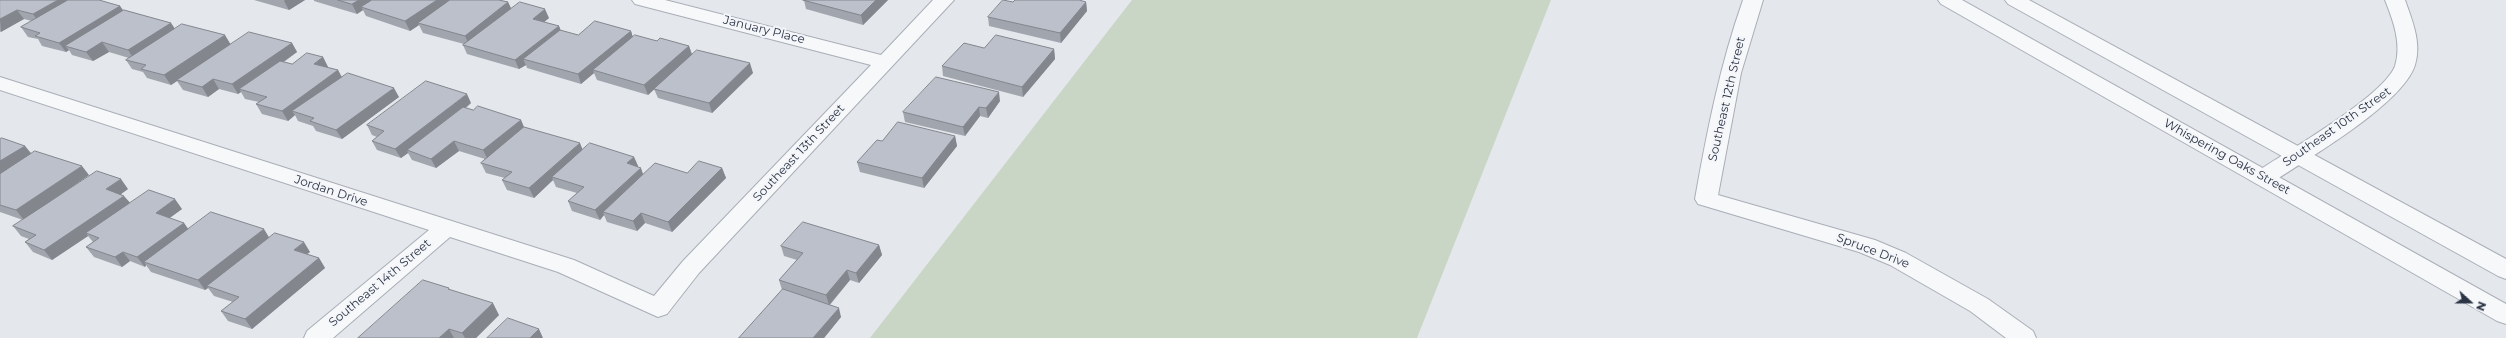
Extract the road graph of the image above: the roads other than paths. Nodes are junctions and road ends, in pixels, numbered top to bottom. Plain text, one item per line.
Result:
1 (642, 0) edge
2 (944, 0) edge
3 (1753, 0) edge
4 (1948, 0) edge
5 (2015, 0) edge
6 (2395, 0) edge
7 (885, 62) junction
8 (0, 83) edge
9 (2297, 155) junction
10 (2263, 178) junction
11 (1706, 199) joint
12 (445, 228) junction
13 (2506, 270) edge
14 (658, 308) joint
15 (2506, 316) edge
16 (316, 338) edge
17 (2024, 338) edge

1 - 7 street, January Place
2 - 7 street, Southeast 13th Street
3 - 11 street, Southeast 12th Street
4 - 10 street, Whispering Oaks Street
5 - 9 street
6 - 9 street, Southeast 10th Street
7 - 14 street, Southeast 13th Street
8 - 12 street, Jordan Drive
9 - 10 street, Southeast 10th Street
9 - 13 street
10 - 15 street, Whispering Oaks Street
11 - 17 street, Spruce Drive
12 - 14 street, Jordan Drive
12 - 16 street, Southeast 14th Street

